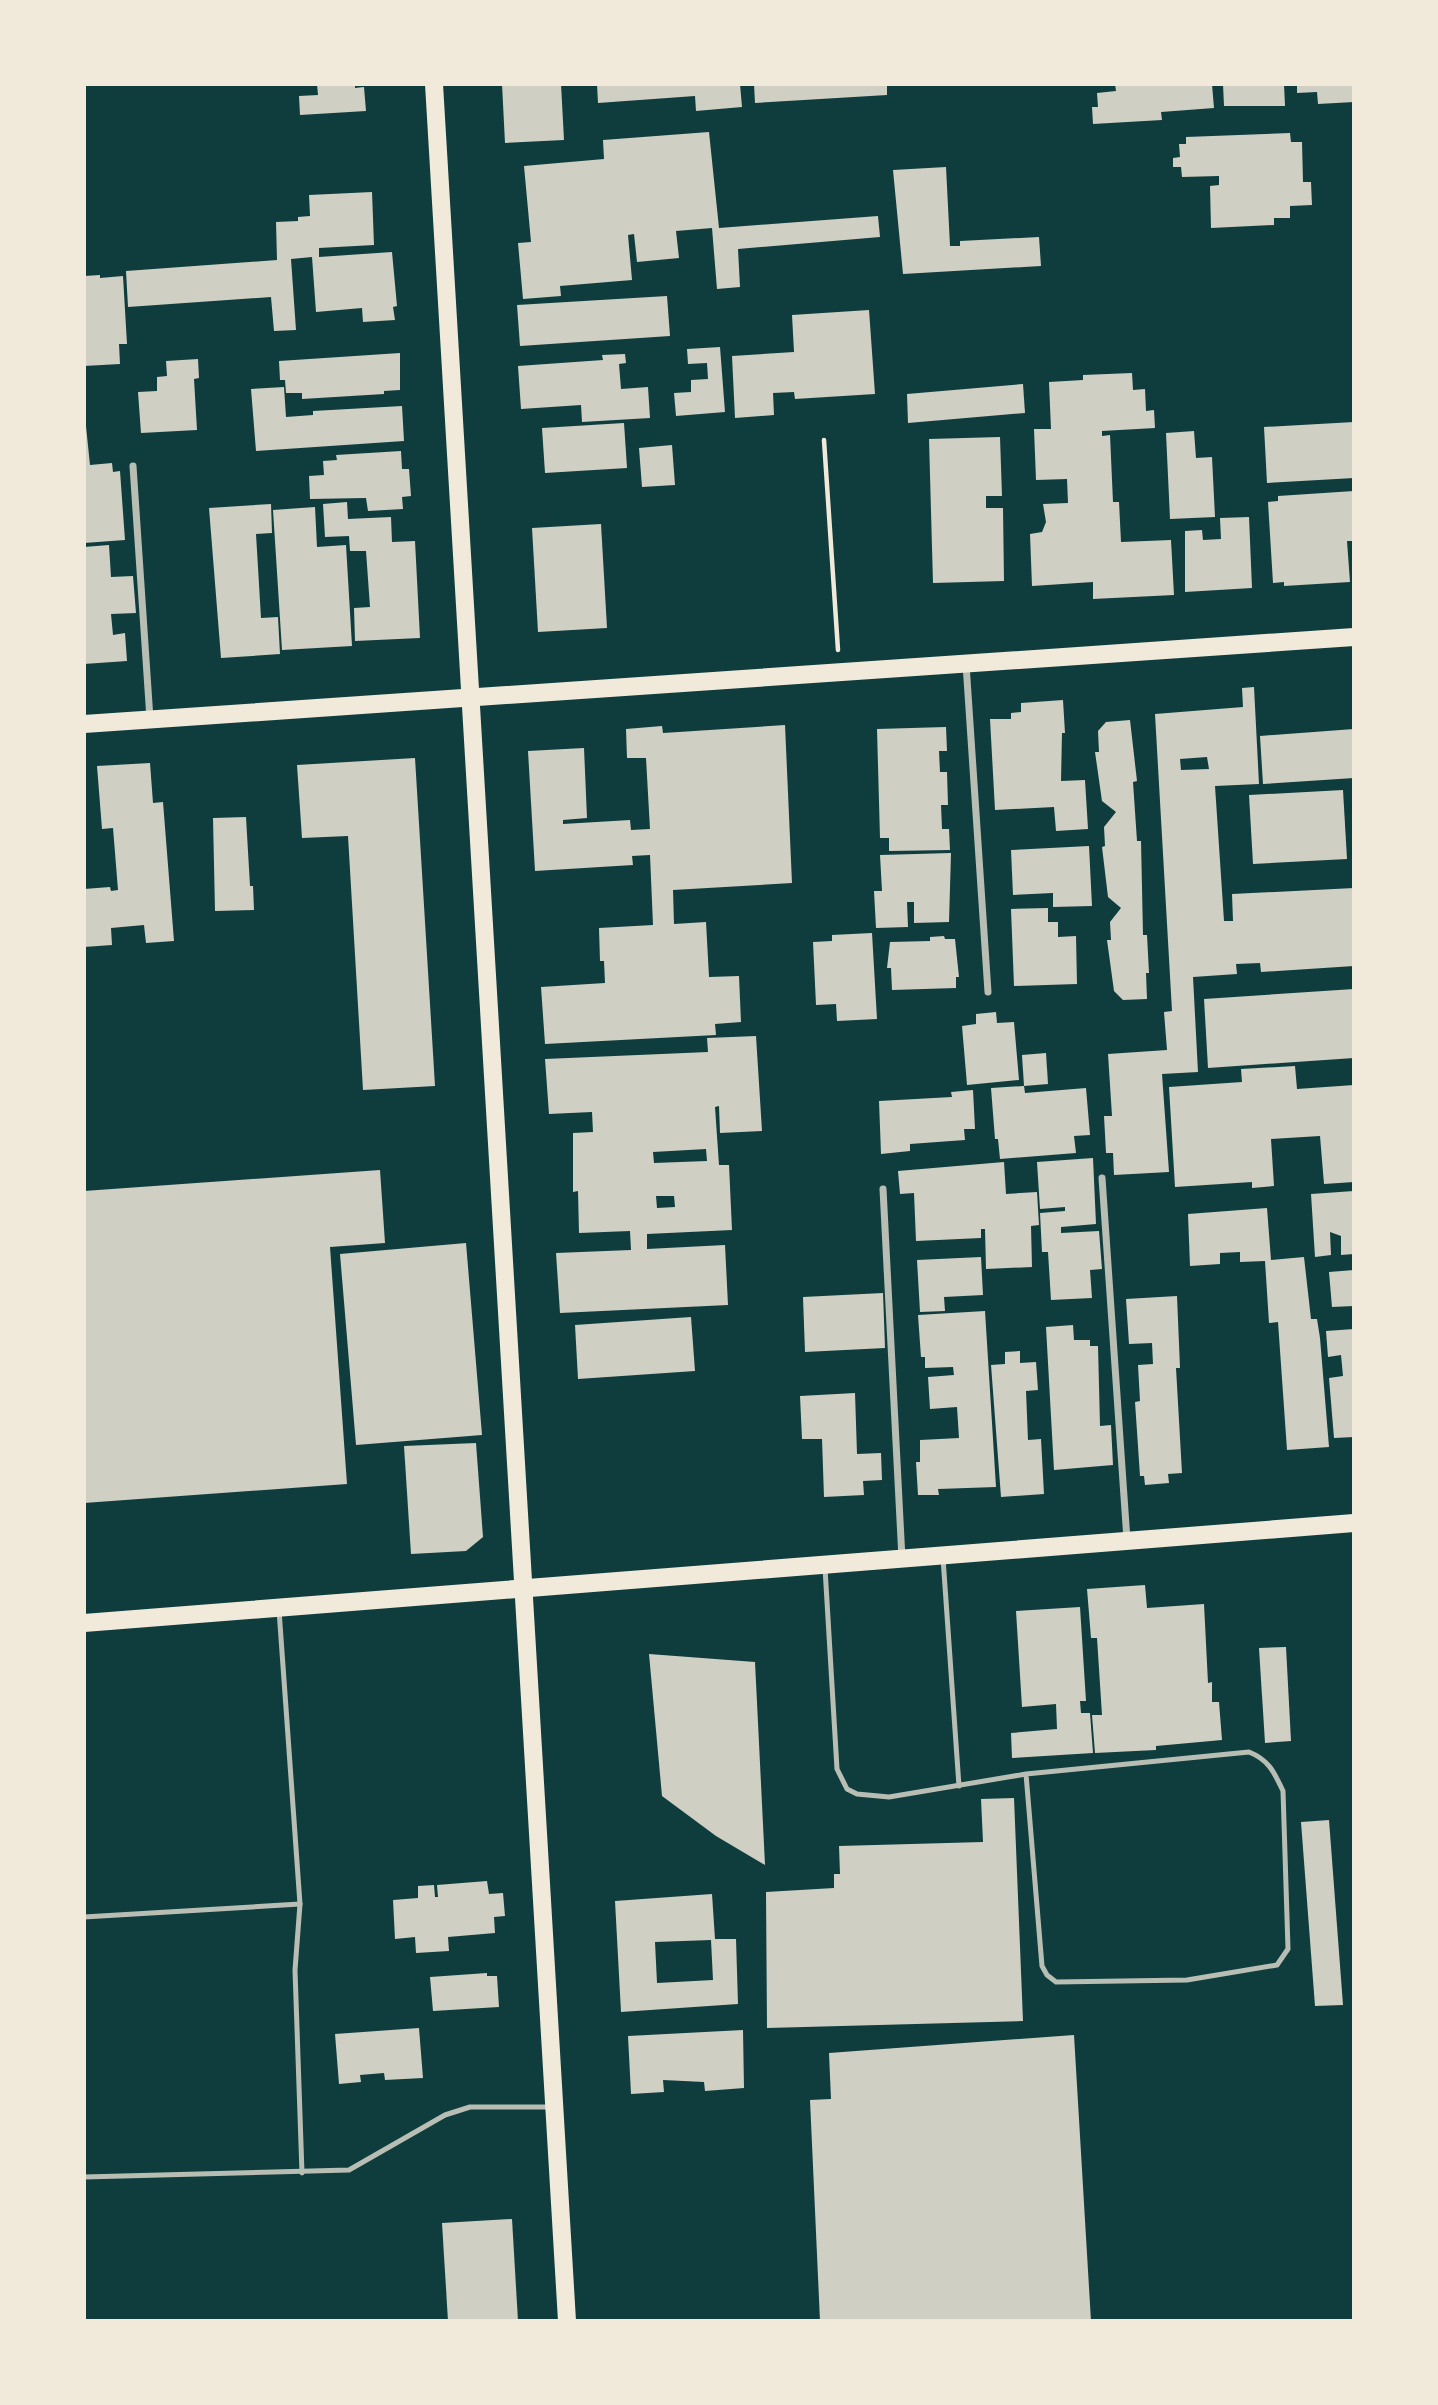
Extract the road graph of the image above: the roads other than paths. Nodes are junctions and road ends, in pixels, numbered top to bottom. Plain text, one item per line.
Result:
1 (434, 84) edge
2 (133, 466) dead end
3 (1354, 636) edge
4 (966, 663) junction
5 (471, 697) junction
6 (150, 719) junction
7 (84, 724) edge
8 (988, 992) dead end
9 (1102, 1178) dead end
10 (883, 1189) dead end
11 (1354, 1523) edge
12 (1127, 1541) junction
13 (943, 1556) junction
14 (902, 1559) junction
15 (825, 1565) junction
16 (523, 1589) junction
17 (278, 1608) junction
18 (84, 1623) edge
19 (1026, 1774) junction
20 (959, 1786) junction
21 (300, 1904) junction
22 (84, 1917) edge
23 (554, 2107) junction
24 (302, 2173) junction
25 (84, 2177) edge
26 (567, 2321) edge

1 - 5 main road
2 - 6 street
3 - 4 main road
4 - 5 main road
4 - 8 street
5 - 6 main road
5 - 16 main road
6 - 7 main road
9 - 12 street
10 - 14 street
11 - 12 main road
12 - 13 main road
13 - 14 main road
13 - 20 lane
14 - 15 main road
15 - 16 main road
15 - 20 lane
16 - 17 main road
16 - 23 main road
17 - 18 main road
17 - 21 lane
19 - 19 lane
19 - 20 lane
21 - 22 lane
21 - 24 lane
23 - 24 lane
23 - 26 main road
24 - 25 lane

